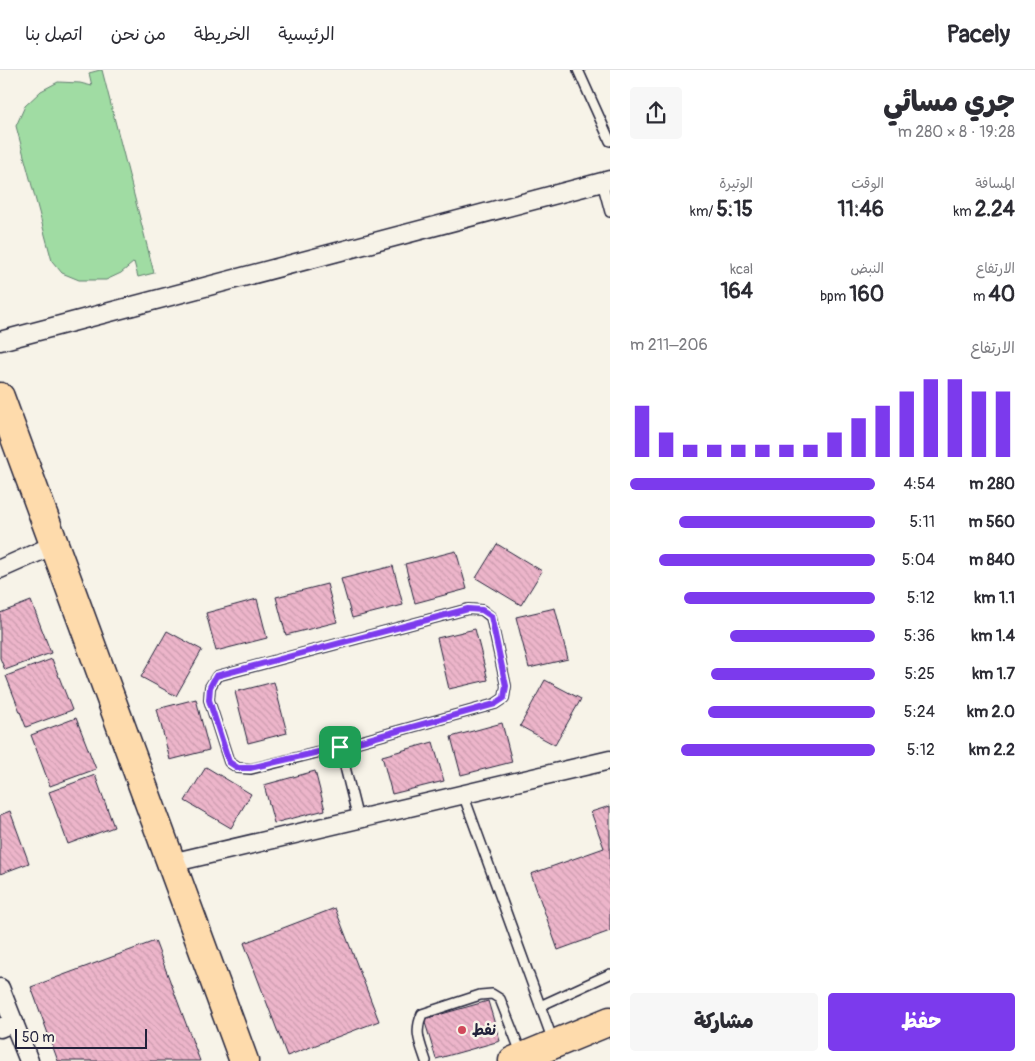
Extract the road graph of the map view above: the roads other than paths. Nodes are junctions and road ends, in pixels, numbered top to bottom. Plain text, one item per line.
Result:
1 (578, 70) edge
2 (610, 141) edge
3 (606, 181) edge
4 (610, 212) edge
5 (0, 341) edge
6 (0, 397) edge
7 (54, 545) junction
8 (0, 569) edge
9 (340, 747) junction
10 (610, 760) edge
11 (463, 794) junction
12 (358, 819) junction
13 (171, 862) junction
14 (610, 974) edge
15 (0, 988) edge
16 (540, 1006) junction
17 (610, 1022) edge
18 (7, 1025) edge
19 (554, 1044) junction
20 (518, 1059) edge
21 (30, 1061) edge
22 (244, 1061) edge
23 (426, 1061) edge

1 - 2 lane
3 - 4 lane
3 - 5 street
6 - 7 main road
7 - 8 street
7 - 13 main road
9 - 9 lane
9 - 12 lane
10 - 11 street
11 - 12 street
11 - 16 lane
12 - 13 street
13 - 22 main road
14 - 16 lane
15 - 18 street
16 - 19 lane
17 - 19 main road
18 - 21 street
19 - 20 main road
20 - 23 lane

